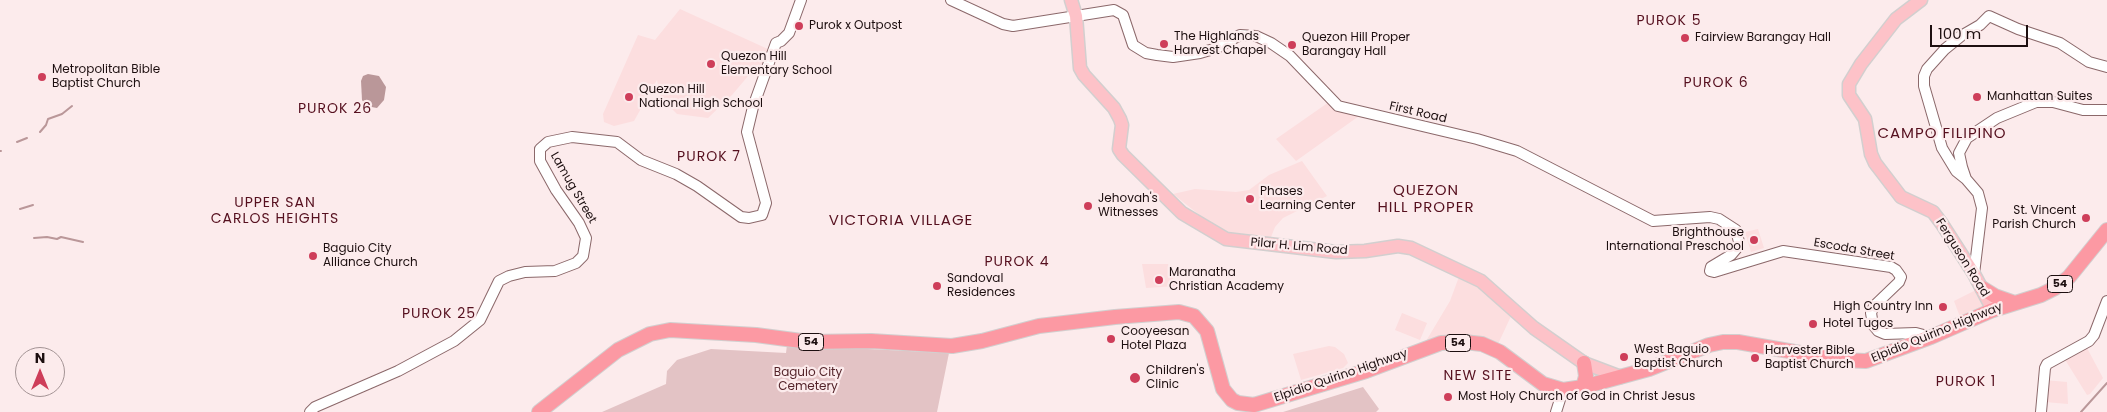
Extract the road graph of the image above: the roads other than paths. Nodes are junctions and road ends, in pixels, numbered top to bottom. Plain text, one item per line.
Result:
1 (801, 0) edge
2 (951, 0) edge
3 (1071, 0) edge
4 (1921, 0) edge
5 (1076, 16) junction
6 (2107, 67) edge
7 (2107, 110) edge
8 (1966, 179) junction
9 (2107, 230) edge
10 (1710, 271) joint
11 (1974, 274) junction
12 (1982, 288) junction
13 (2107, 301) edge
14 (2015, 303) junction
15 (1993, 310) junction
16 (1931, 337) junction
17 (1584, 362) junction
18 (1621, 377) junction
19 (1583, 387) junction
20 (1563, 390) junction
21 (1250, 409) edge
22 (312, 410) edge
23 (539, 412) edge
24 (1556, 412) edge
25 (2041, 412) edge

1 - 22 street, Lamug Street
2 - 5 street
3 - 5 main road, Pilar H. Lim Road
4 - 11 main road, Ferguson Road
5 - 10 street, First Road
5 - 17 main road, Pilar H. Lim Road
6 - 8 street
7 - 8 street
8 - 11 street
9 - 14 highway, Elpidio Quirino Highway / 54
10 - 16 street, Escoda Street
11 - 12 main road, Ferguson Road
12 - 14 highway
12 - 15 main road, Ferguson Road
13 - 25 street
14 - 15 highway, Elpidio Quirino Highway / 54
15 - 16 highway, Elpidio Quirino Highway / 54
16 - 18 highway, Elpidio Quirino Highway / 54
17 - 18 main road, Pilar H. Lim Road
17 - 19 highway
18 - 19 highway, Elpidio Quirino Highway / 54
19 - 20 highway, Elpidio Quirino Highway / 54
20 - 21 highway, Elpidio Quirino Highway / 54
20 - 24 street
21 - 23 highway, Elpidio Quirino Highway / 54

